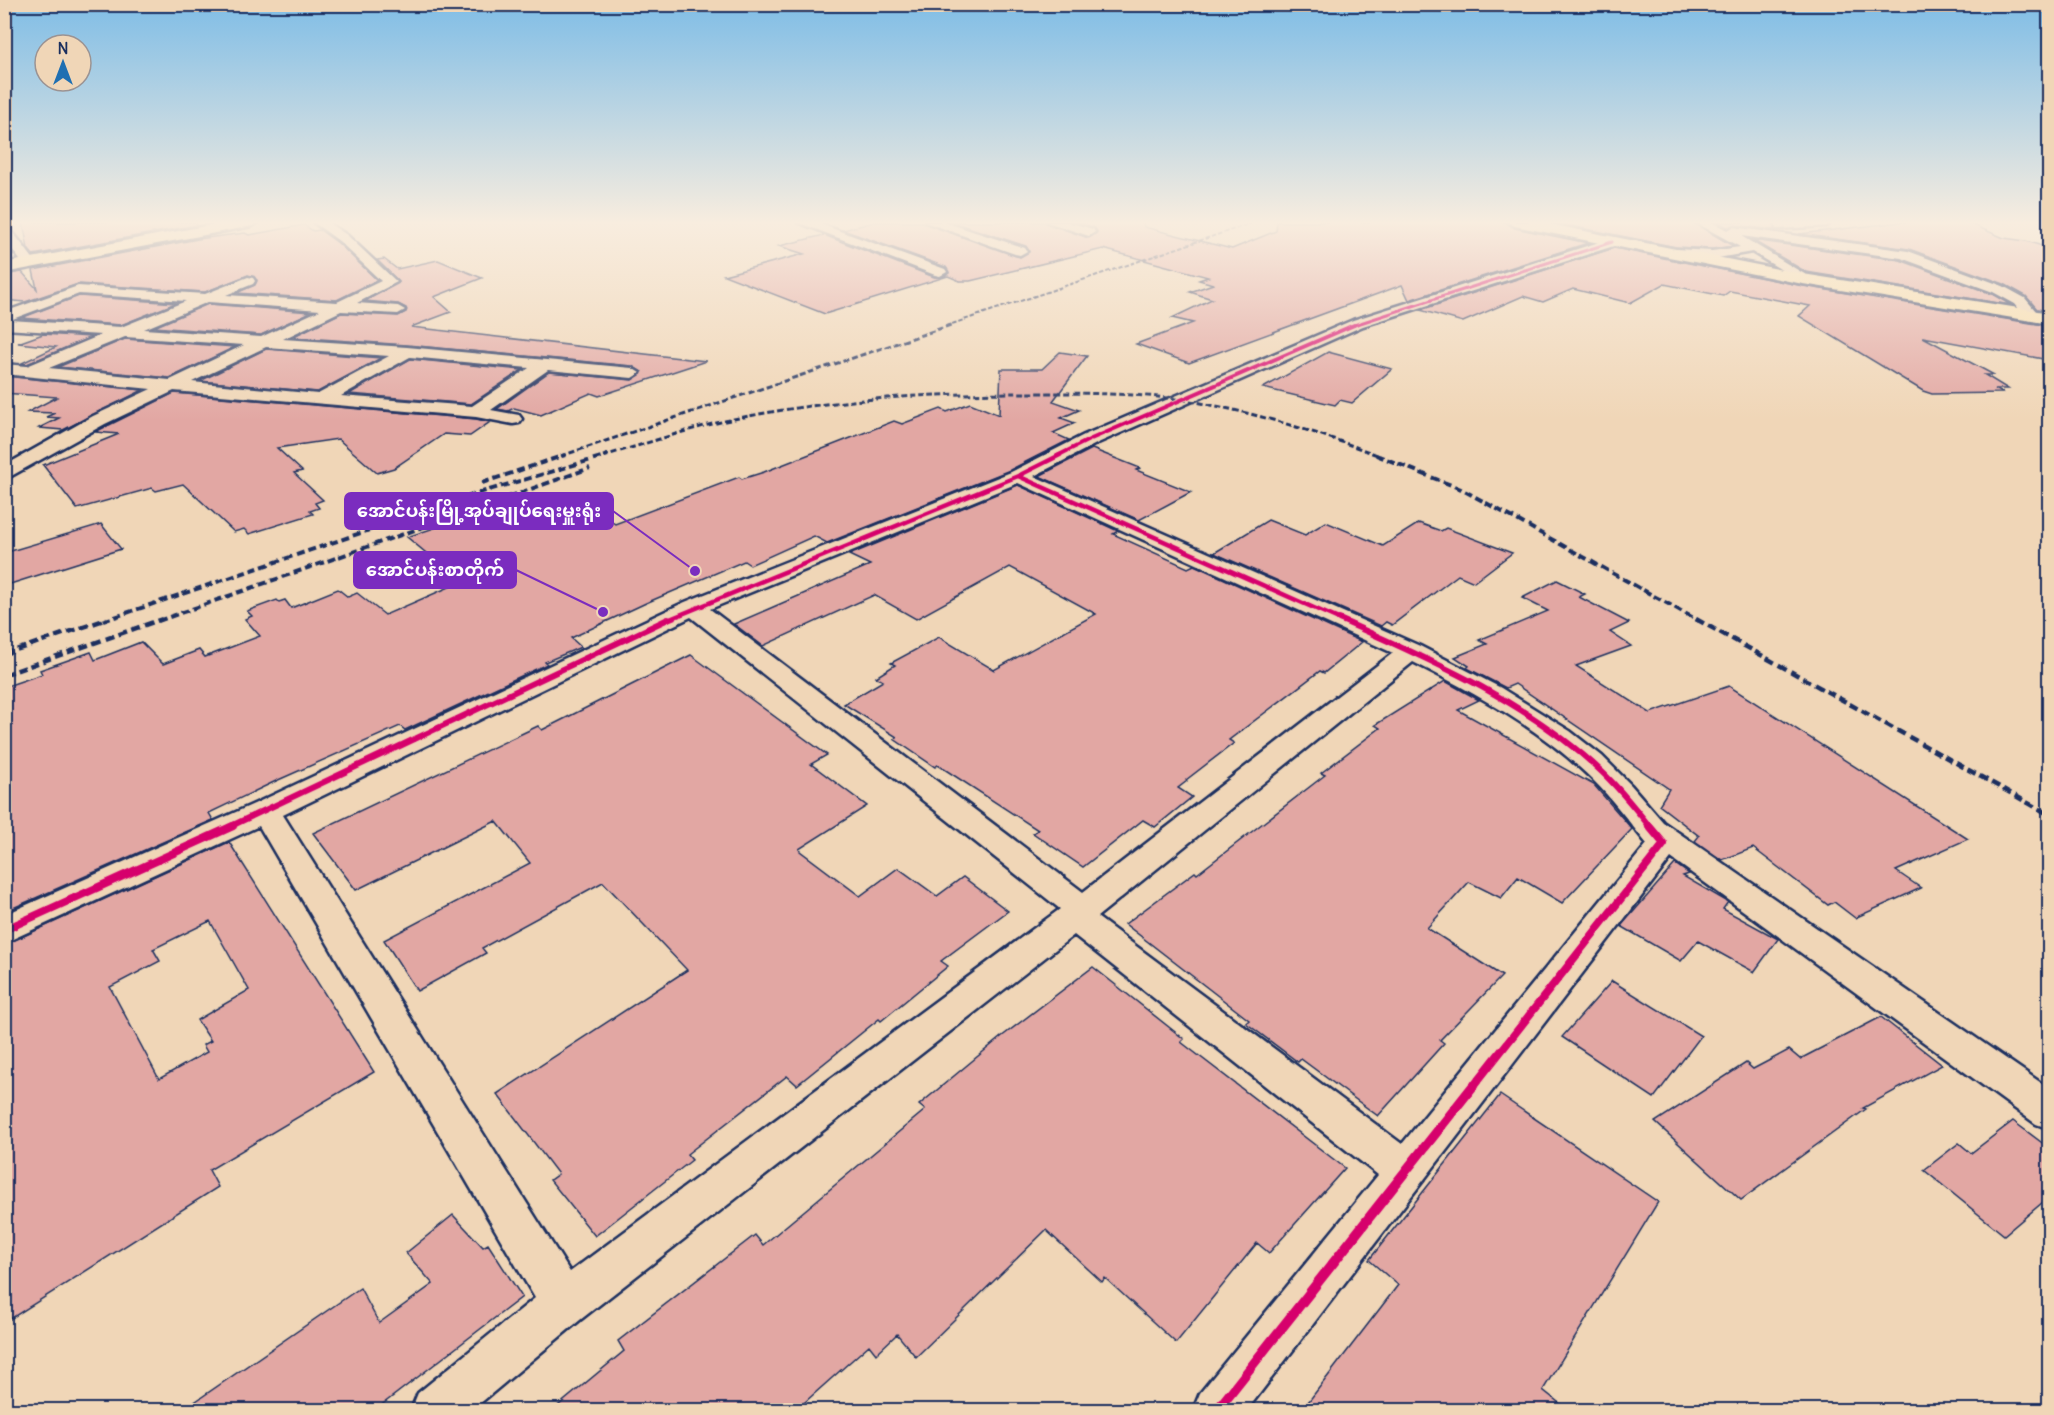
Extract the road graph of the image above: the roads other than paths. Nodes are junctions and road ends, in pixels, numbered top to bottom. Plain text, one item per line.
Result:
1 (230, 288) edge
2 (376, 288) edge
3 (1468, 288) edge
4 (1858, 288) edge
5 (1995, 288) edge
6 (202, 299) junction
7 (334, 306) junction
8 (398, 310) dead end
9 (4, 317) edge
10 (2041, 318) edge
11 (4, 324) edge
12 (124, 332) junction
13 (259, 342) junction
14 (407, 352) junction
15 (546, 364) junction
16 (4, 369) edge
17 (28, 371) junction
18 (632, 373) dead end
19 (4, 381) edge
20 (173, 384) junction
21 (321, 400) junction
22 (476, 412) junction
23 (513, 420) dead end
24 (4, 474) edge
25 (1018, 476) junction
26 (693, 608) junction
27 (1411, 651) junction
28 (265, 811) junction
29 (1650, 827) junction
30 (1079, 913) junction
31 (4, 930) edge
32 (2049, 1112) edge
33 (1406, 1171) junction
34 (564, 1304) junction
35 (435, 1410) edge
36 (1217, 1410) edge

1 - 6 street
2 - 7 street
3 - 25 street
4 - 10 highway
5 - 10 street
6 - 7 street
6 - 9 street
6 - 12 street
7 - 8 street
7 - 13 street
11 - 12 street
12 - 13 street
12 - 17 street
13 - 14 street
13 - 20 street
14 - 15 street
14 - 21 street
15 - 18 street
15 - 22 street
16 - 17 street
17 - 19 street
17 - 20 street
20 - 21 street
20 - 24 street
21 - 22 street
22 - 23 street
25 - 26 street
25 - 27 street
26 - 28 street
26 - 30 street
27 - 29 street
27 - 30 street
28 - 31 street
28 - 34 street
29 - 32 street
29 - 33 street
30 - 33 street
30 - 34 street
33 - 36 street
34 - 35 street

